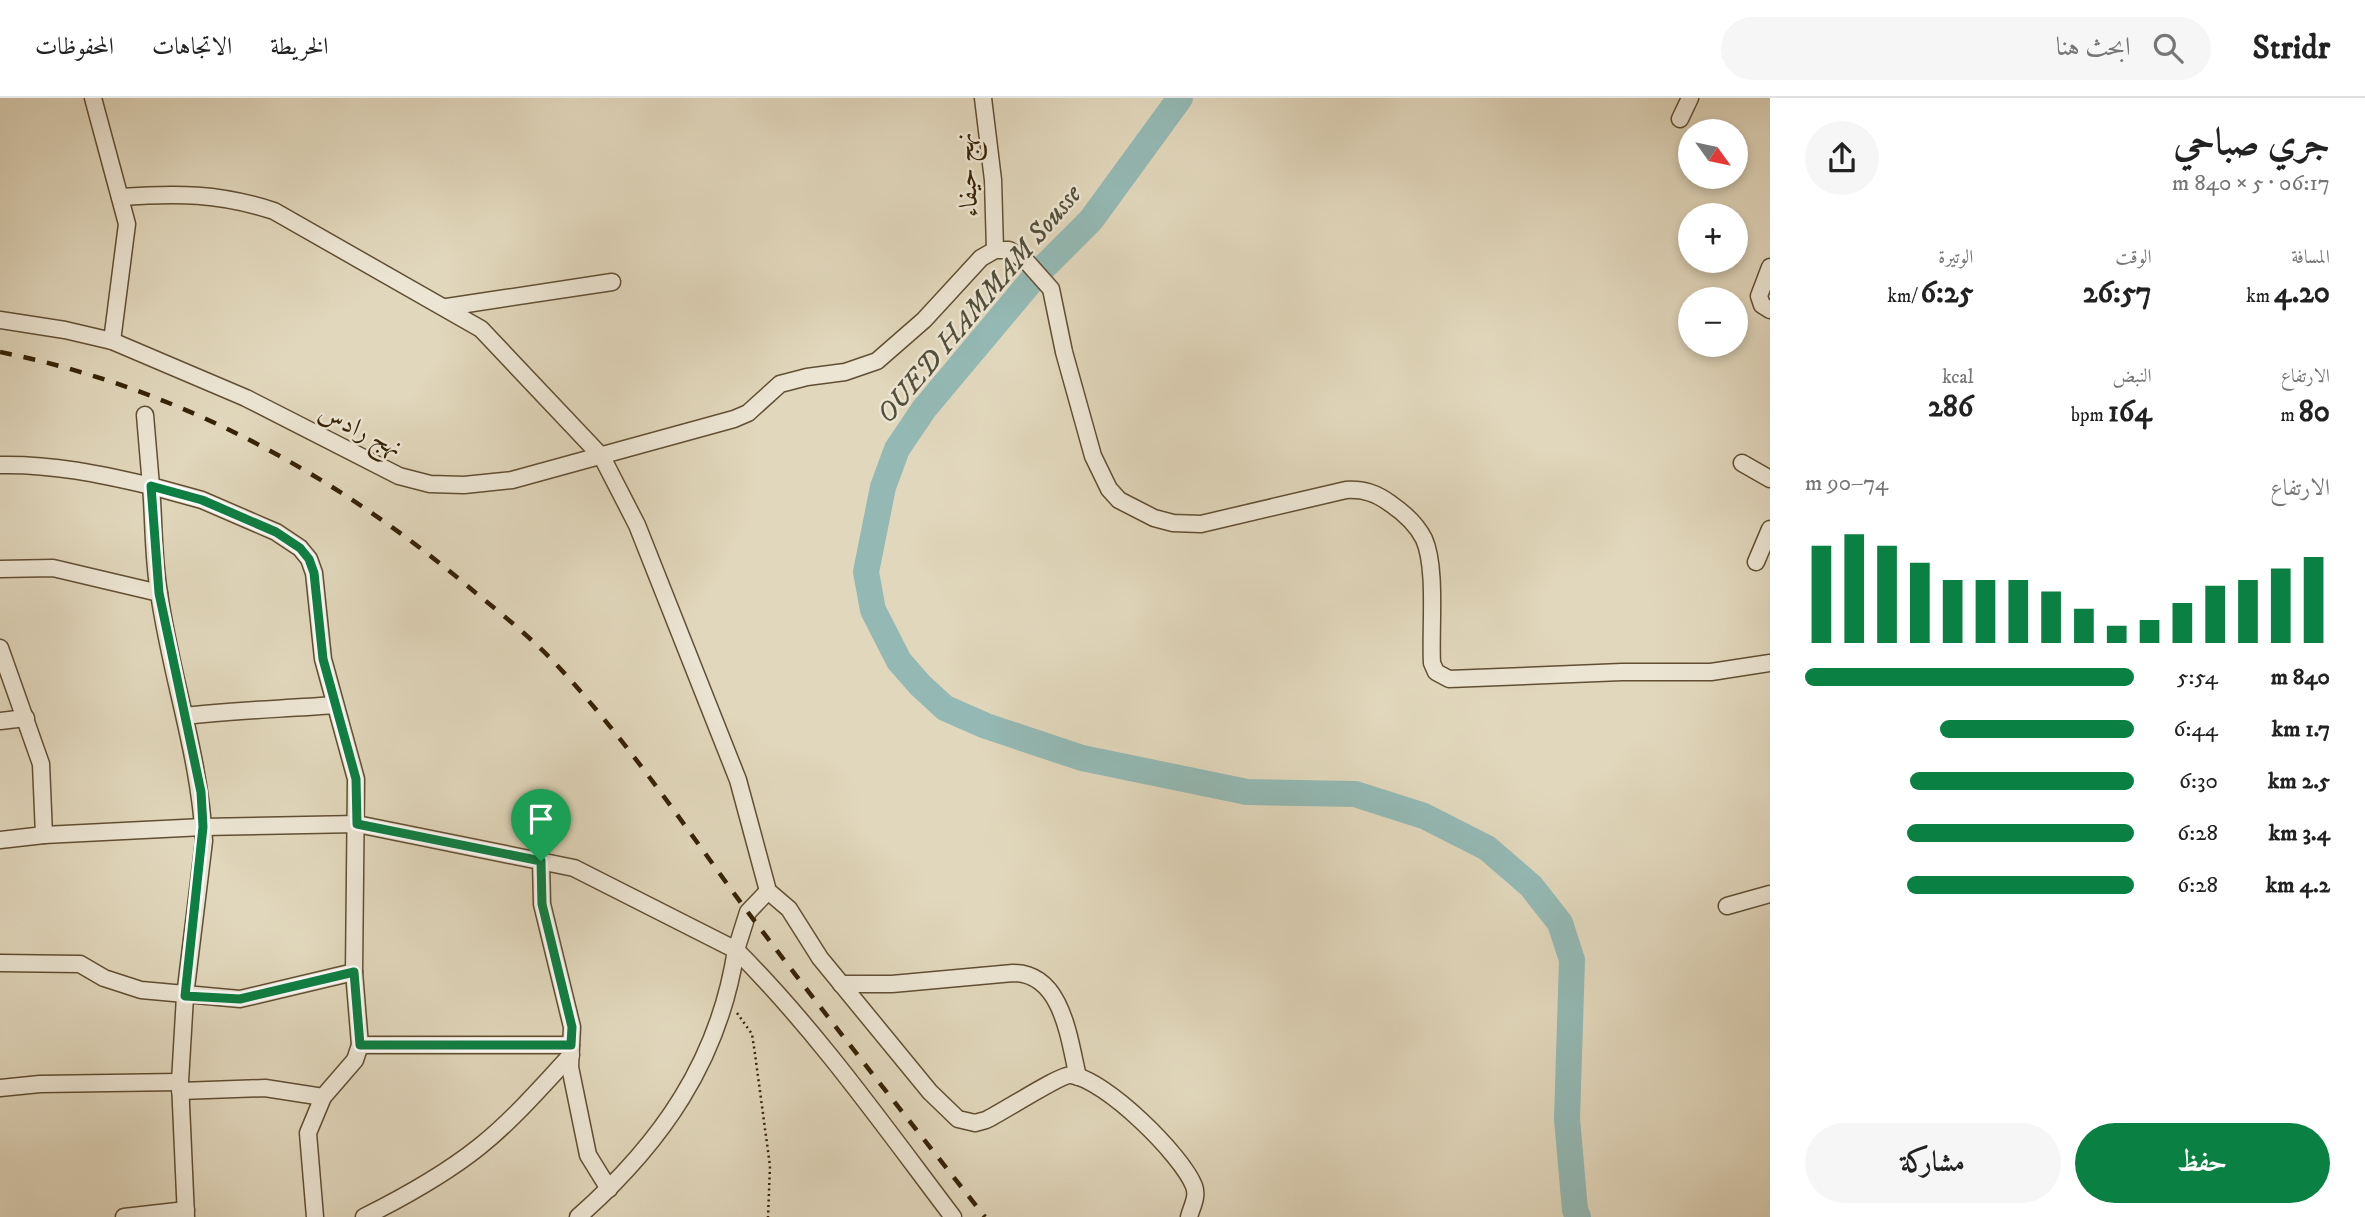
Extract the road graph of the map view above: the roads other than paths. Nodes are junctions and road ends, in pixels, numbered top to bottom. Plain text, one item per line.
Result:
1 (93, 98) edge
2 (984, 98) edge
3 (1690, 98) edge
4 (1680, 119) dead end
5 (120, 197) junction
6 (995, 250) junction
7 (1770, 267) edge
8 (612, 282) dead end
9 (447, 307) junction
10 (1770, 310) edge
11 (0, 320) edge
12 (112, 341) junction
13 (145, 415) dead end
14 (602, 457) junction
15 (1742, 463) dead end
16 (0, 465) edge
17 (1770, 479) edge
18 (151, 486) junction
19 (1770, 529) edge
20 (1756, 562) dead end
21 (0, 569) edge
22 (159, 593) junction
23 (0, 648) edge
24 (1770, 663) edge
25 (334, 705) junction
26 (185, 716) junction
27 (26, 718) junction
28 (0, 721) edge
29 (357, 824) junction
30 (203, 827) junction
31 (44, 835) junction
32 (0, 840) edge
33 (541, 861) junction
34 (768, 891) junction
35 (1770, 894) edge
36 (1727, 906) dead end
37 (736, 950) junction
38 (0, 963) edge
39 (354, 972) junction
40 (841, 984) junction
41 (185, 996) junction
42 (360, 1045) junction
43 (571, 1050) junction
44 (1078, 1077) junction
45 (180, 1087) junction
46 (0, 1088) edge
47 (323, 1097) junction
48 (609, 1189) junction
49 (186, 1213) edge
50 (124, 1217) edge
51 (315, 1217) edge
52 (364, 1217) edge
53 (578, 1217) edge
54 (953, 1217) edge
55 (1189, 1217) edge

1 - 5 street
2 - 6 street, نهج حيفاء
3 - 4 street
5 - 9 street
5 - 12 street
6 - 14 street, نهج رادس
6 - 24 street
7 - 10 street
8 - 9 street
9 - 14 street
11 - 12 street, نهج رادس
12 - 14 street, نهج رادس
13 - 18 street
14 - 34 street
15 - 17 street
16 - 18 street
18 - 22 street
18 - 25 street
19 - 20 street
21 - 22 street
22 - 26 street
23 - 27 street
25 - 26 street
25 - 29 street
26 - 30 street
27 - 28 street
27 - 31 street
29 - 30 street
29 - 33 street
29 - 39 street
30 - 31 street
30 - 41 street
31 - 32 street
33 - 37 street
33 - 43 street
34 - 37 street
34 - 40 street
35 - 36 street
37 - 48 street
37 - 54 street
38 - 41 street
39 - 41 street
39 - 42 street
40 - 44 street
40 - 44 street
41 - 45 street
42 - 43 street
42 - 47 street
43 - 48 street
43 - 52 street
44 - 55 street
45 - 46 street
45 - 47 street
45 - 49 street
47 - 51 street
48 - 53 street
49 - 50 street

